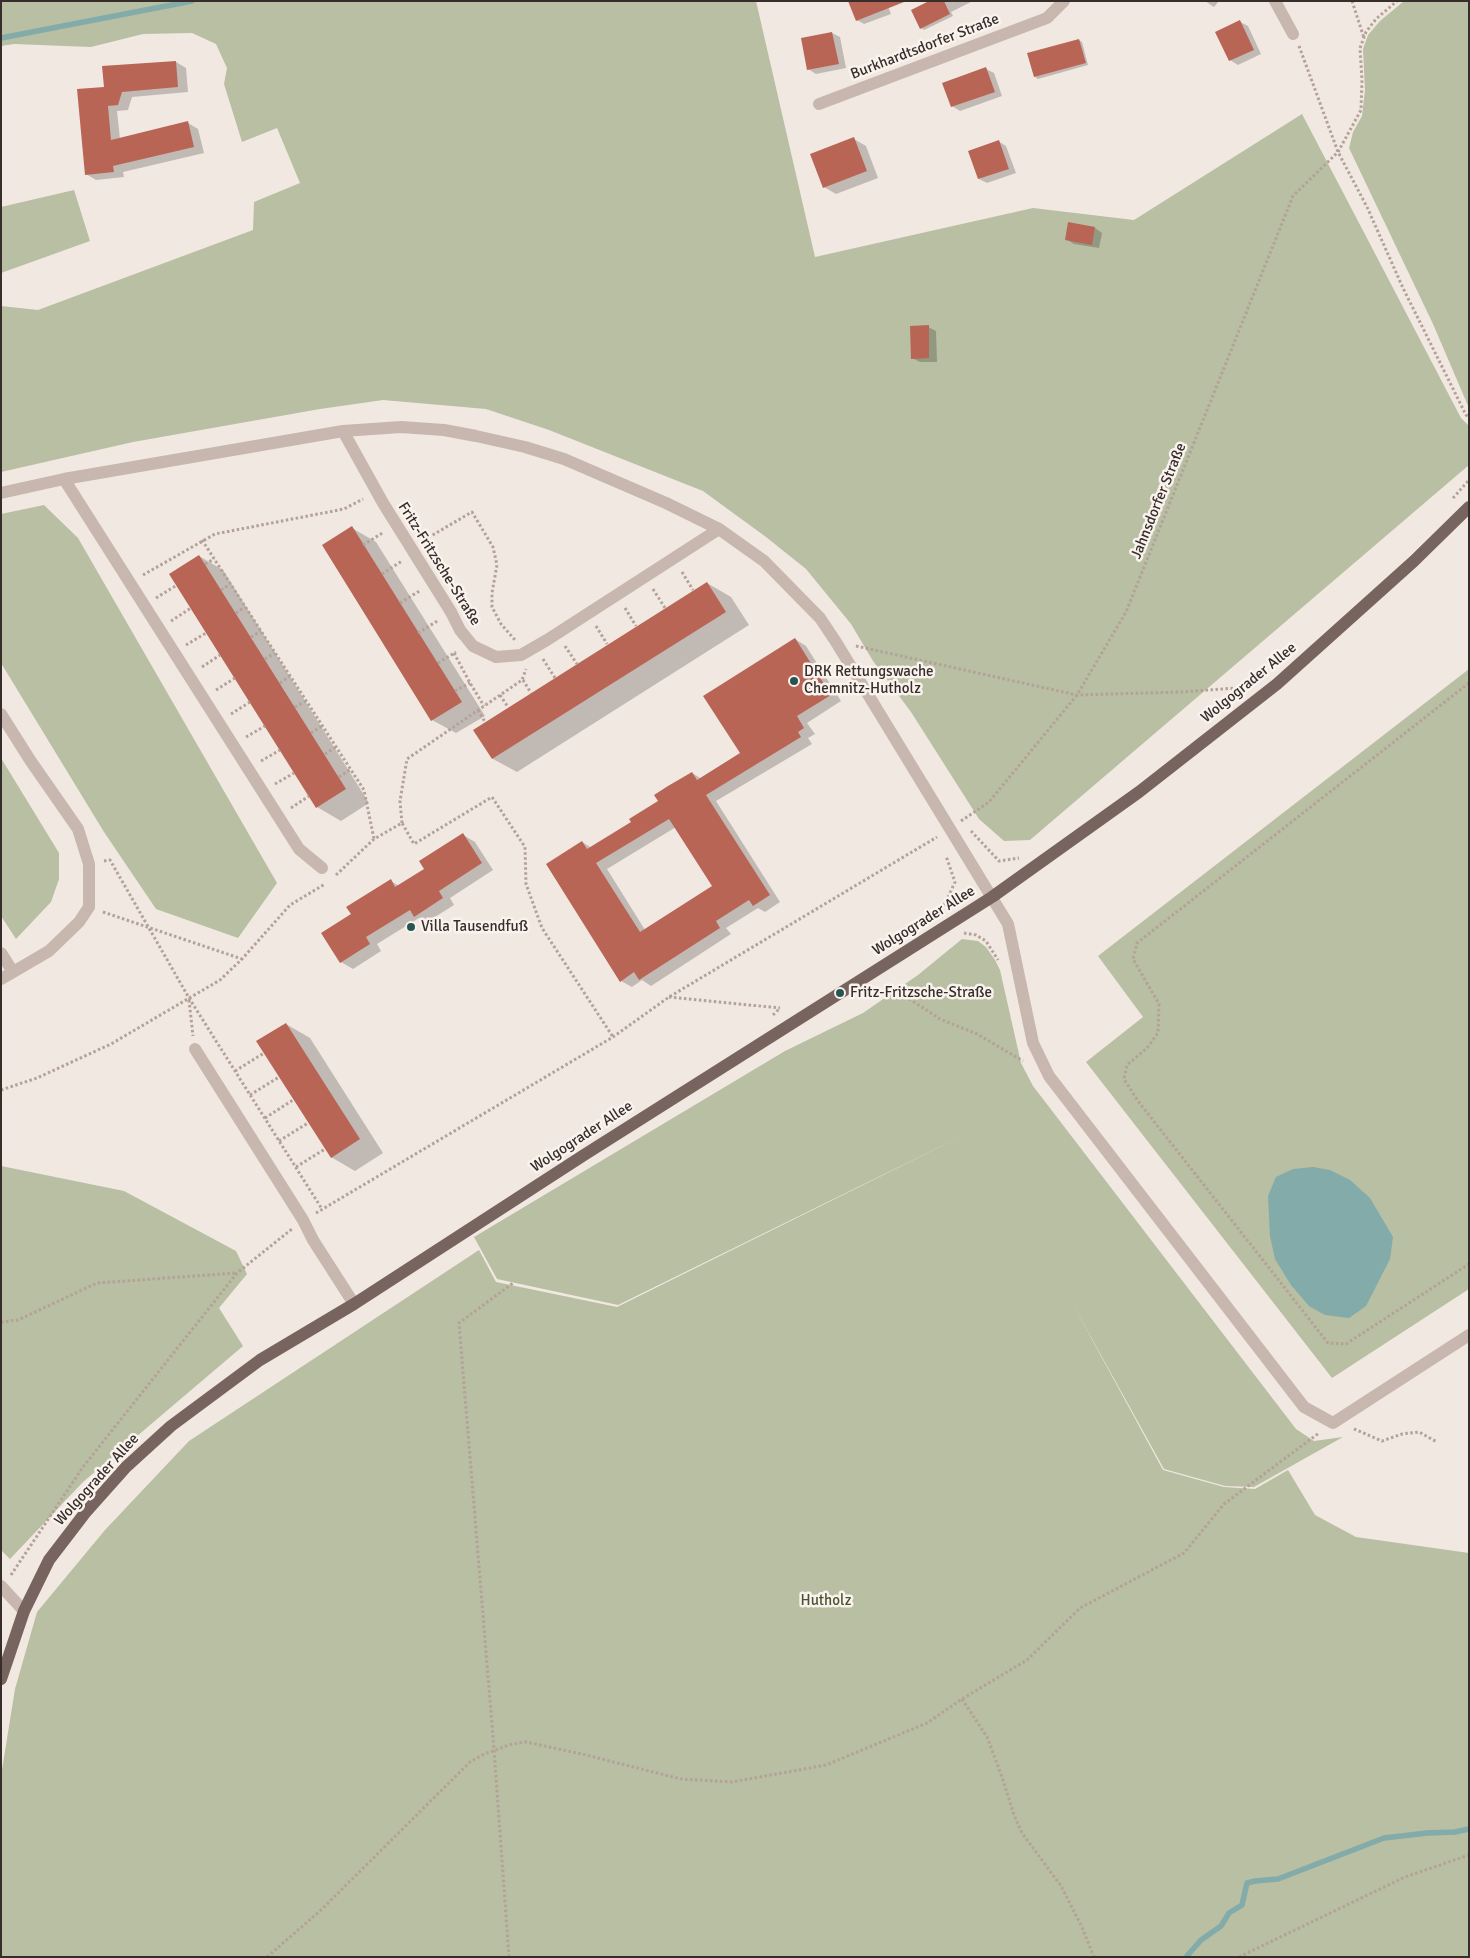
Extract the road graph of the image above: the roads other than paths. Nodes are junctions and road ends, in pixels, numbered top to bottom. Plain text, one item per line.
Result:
1 (1064, 1) edge
2 (1275, 1) edge
3 (1293, 34) road end
4 (819, 104) dead end
5 (343, 431) junction
6 (64, 479) junction
7 (1, 492) edge
8 (1469, 507) edge
9 (719, 529) junction
10 (1, 714) edge
11 (322, 868) dead end
12 (992, 897) junction
13 (1, 953) edge
14 (13, 972) junction
15 (1, 979) edge
16 (195, 1049) road end
17 (354, 1304) junction
18 (1469, 1335) edge
19 (3, 1588) edge
20 (24, 1611) junction
21 (1, 1679) edge

1 - 4 street, Burkhardtsdorfer Straße
2 - 3 street
5 - 6 street
5 - 9 street
5 - 9 street, Fritz-Fritzsche-Straße
6 - 7 street
6 - 11 street
8 - 12 main road, Wolgograder Allee
9 - 12 street
10 - 14 street
12 - 17 main road, Wolgograder Allee
12 - 18 street
13 - 14 street
14 - 15 street
16 - 17 street
17 - 20 main road, Wolgograder Allee
19 - 20 street
20 - 21 main road, Wolgograder Allee

